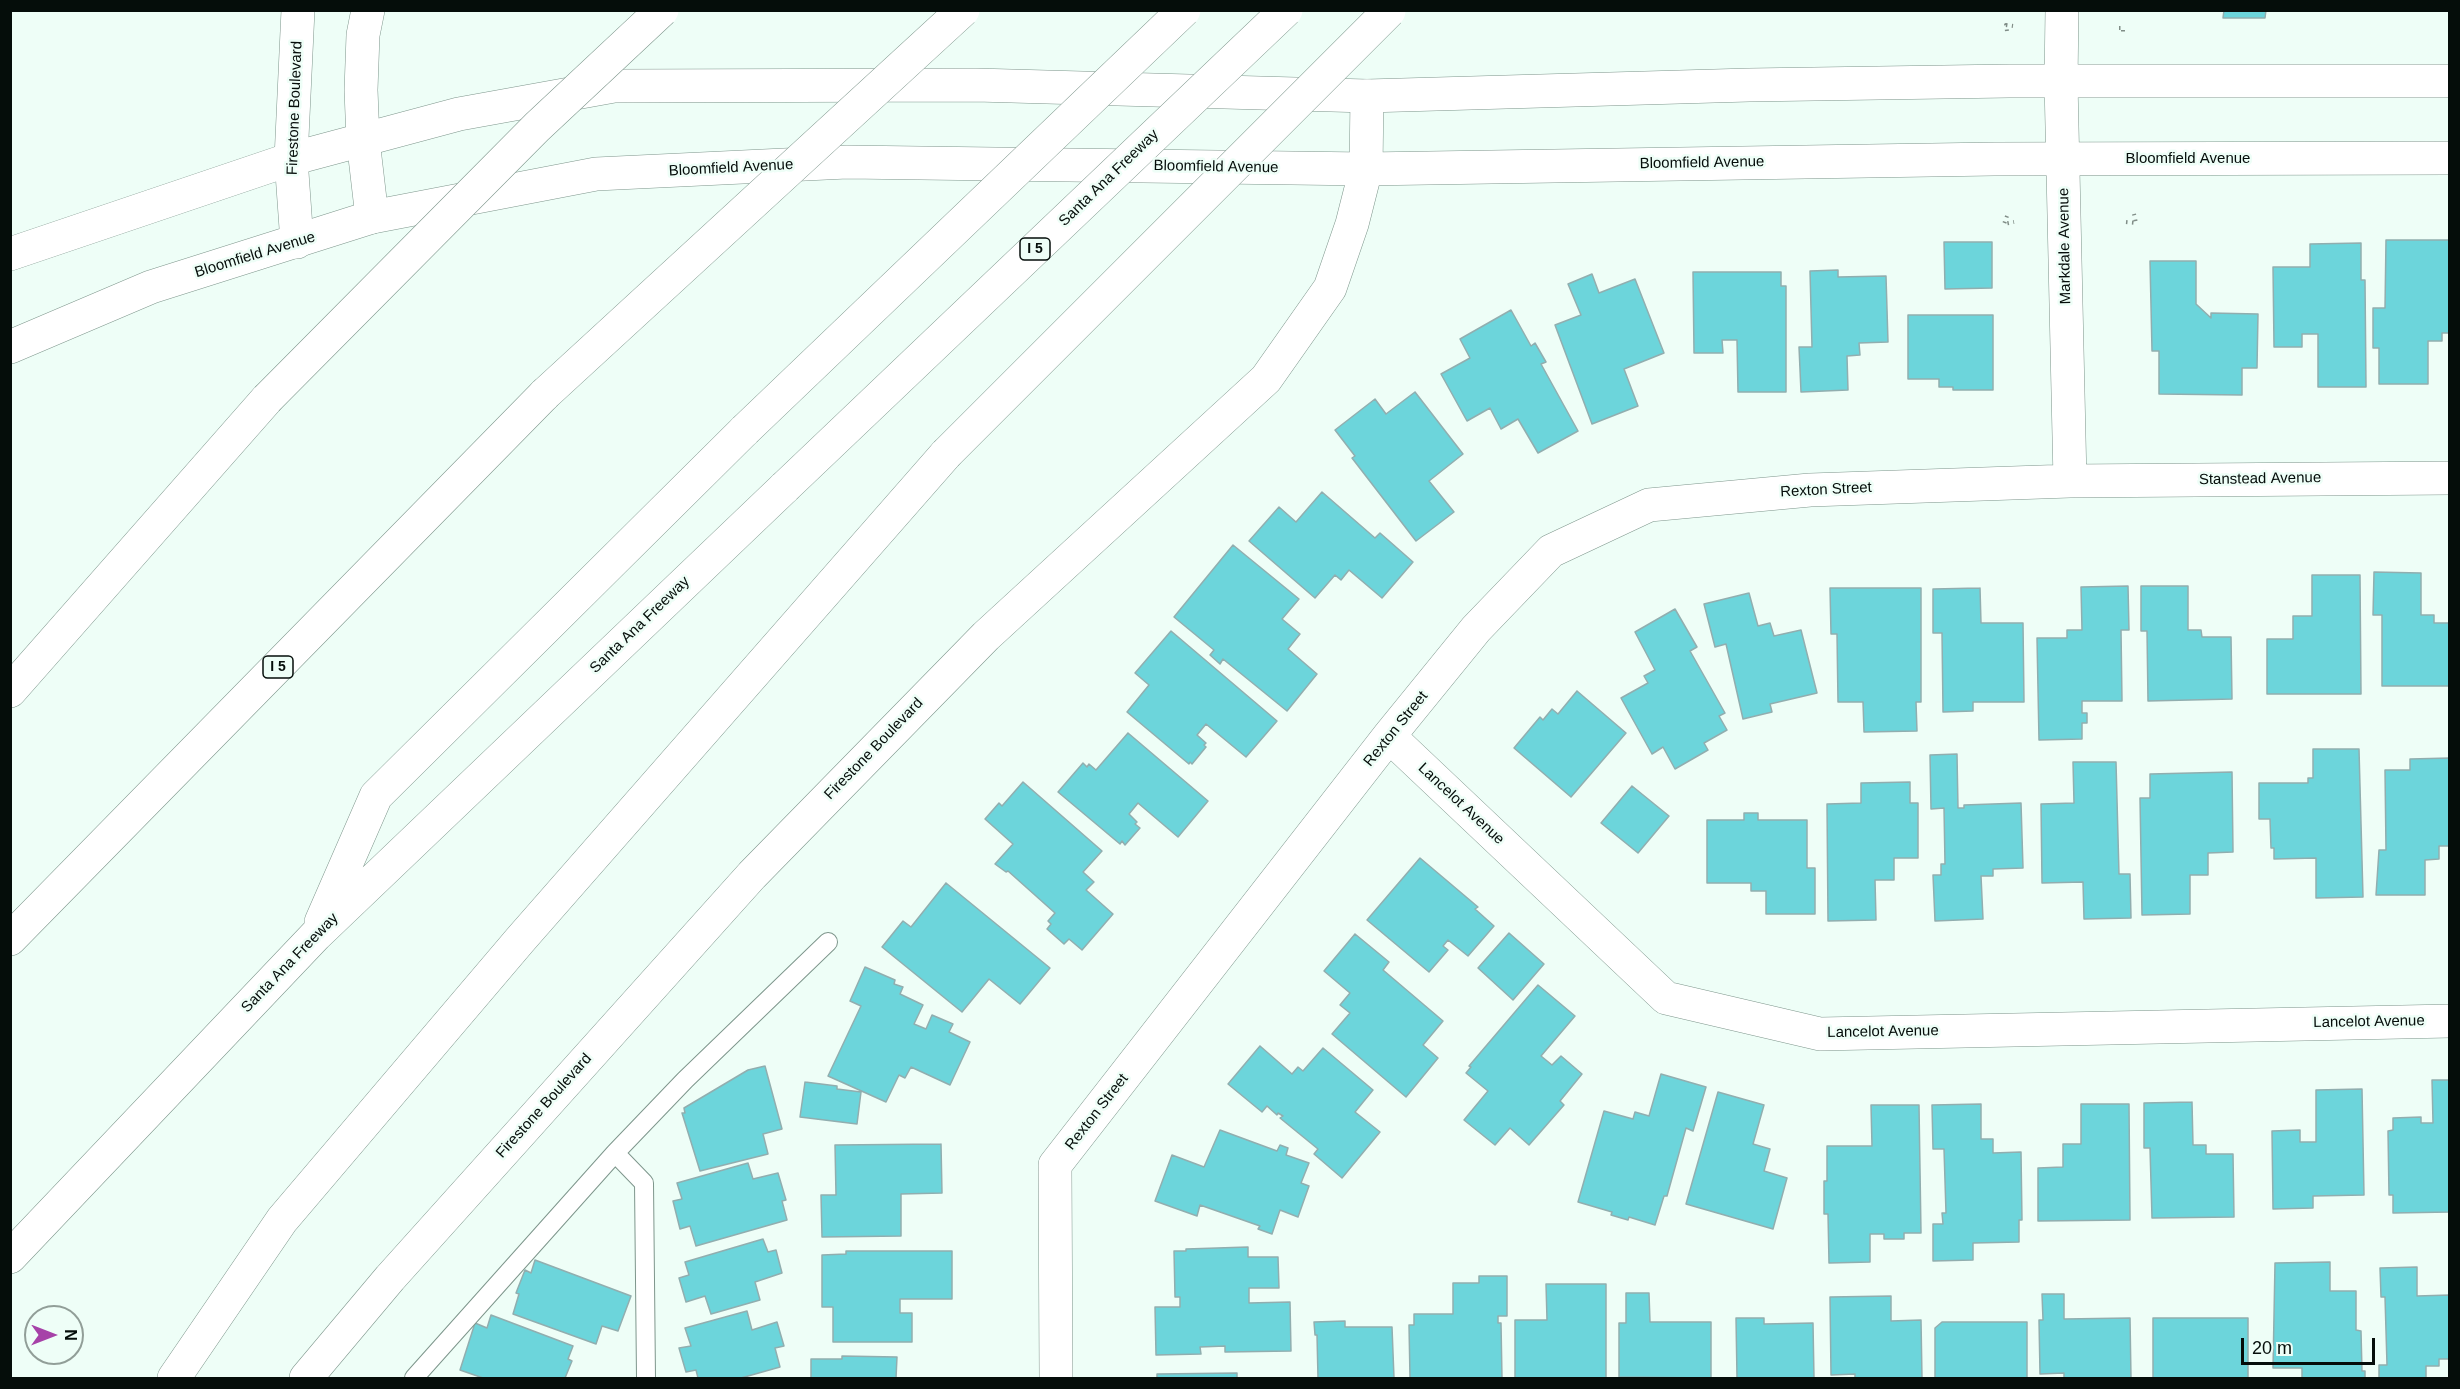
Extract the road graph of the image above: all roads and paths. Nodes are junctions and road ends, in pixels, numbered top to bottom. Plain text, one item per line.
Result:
1 (298, 10) edge
2 (368, 10) edge
3 (662, 10) edge
4 (963, 10) edge
5 (1184, 10) edge
6 (1286, 10) edge
7 (2062, 10) edge
8 (1389, 11) edge
9 (2013, 27) dead end
10 (2119, 28) dead end
11 (2007, 31) dead end
12 (2123, 34) dead end
13 (2450, 81) edge
14 (2061, 82) junction
15 (1367, 96) junction
16 (363, 140) junction
17 (2450, 158) edge
18 (291, 159) junction
19 (2063, 159) junction
20 (1366, 169) junction
21 (2134, 214) dead end
22 (2007, 216) dead end
23 (372, 217) junction
24 (2014, 222) dead end
25 (2126, 222) dead end
26 (297, 242) junction
27 (10, 255) edge
28 (10, 347) edge
29 (2450, 478) edge
30 (2070, 481) junction
31 (10, 692) edge
32 (1389, 736) junction
33 (316, 935) junction
34 (10, 939) edge
35 (828, 942) dead end
36 (2450, 1021) edge
37 (615, 1153) junction
38 (10, 1257) edge
39 (174, 1378) edge
40 (306, 1378) edge
41 (414, 1378) edge
42 (646, 1378) edge
43 (1056, 1378) edge

1 - 18 main road, Firestone Boulevard
2 - 16 main road
3 - 31 main road, bridge
4 - 34 main road, I 5, bridge
5 - 33 main road, bridge
6 - 33 main road, Santa Ana Freeway / I 5, bridge
7 - 14 main road, Markdale Avenue
8 - 39 main road, bridge
9 - 11 path
10 - 12 path
13 - 14 main road
14 - 15 main road
14 - 19 main road, Markdale Avenue
15 - 16 main road
15 - 20 main road, Firestone Boulevard
16 - 18 main road
16 - 23 main road
17 - 19 main road, Bloomfield Avenue
18 - 26 main road, Firestone Boulevard
18 - 27 main road
19 - 20 main road, Bloomfield Avenue
19 - 30 main road, Markdale Avenue
20 - 23 main road, Bloomfield Avenue
20 - 40 main road, Firestone Boulevard
21 - 25 path
22 - 24 path
23 - 26 main road, Bloomfield Avenue
26 - 28 main road, Bloomfield Avenue
29 - 30 main road, Stanstead Avenue
30 - 32 main road, Rexton Street
32 - 36 main road, Lancelot Avenue
32 - 43 main road, Rexton Street
33 - 38 main road, Santa Ana Freeway / I 5
35 - 37 lane
37 - 41 lane
37 - 42 lane

